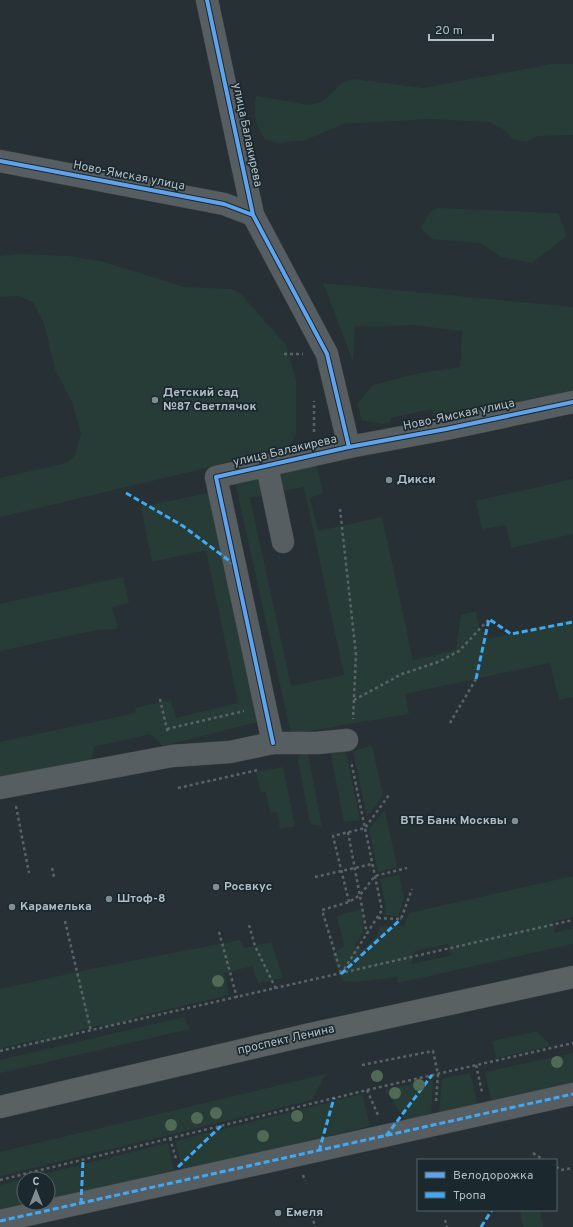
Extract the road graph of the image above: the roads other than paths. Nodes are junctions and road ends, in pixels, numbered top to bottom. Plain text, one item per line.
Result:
1 (208, 0) edge
2 (0, 161) edge
3 (253, 214) junction
4 (573, 402) edge
5 (349, 447) junction
6 (267, 466) junction
7 (283, 542) dead end
8 (273, 743) junction
9 (349, 748) road end
10 (6, 787) edge
11 (573, 977) edge
12 (573, 1094) edge
13 (0, 1107) edge
14 (0, 1221) edge

1 - 3 street, улица Балакирева
2 - 3 street, Ново-Ямская улица
3 - 5 street, улица Балакирева
4 - 5 street, Ново-Ямская улица
5 - 6 street, улица Балакирева
6 - 7 street
6 - 8 street, улица Балакирева
8 - 9 street
8 - 10 street
11 - 13 main road, проспект Ленина
12 - 14 street

